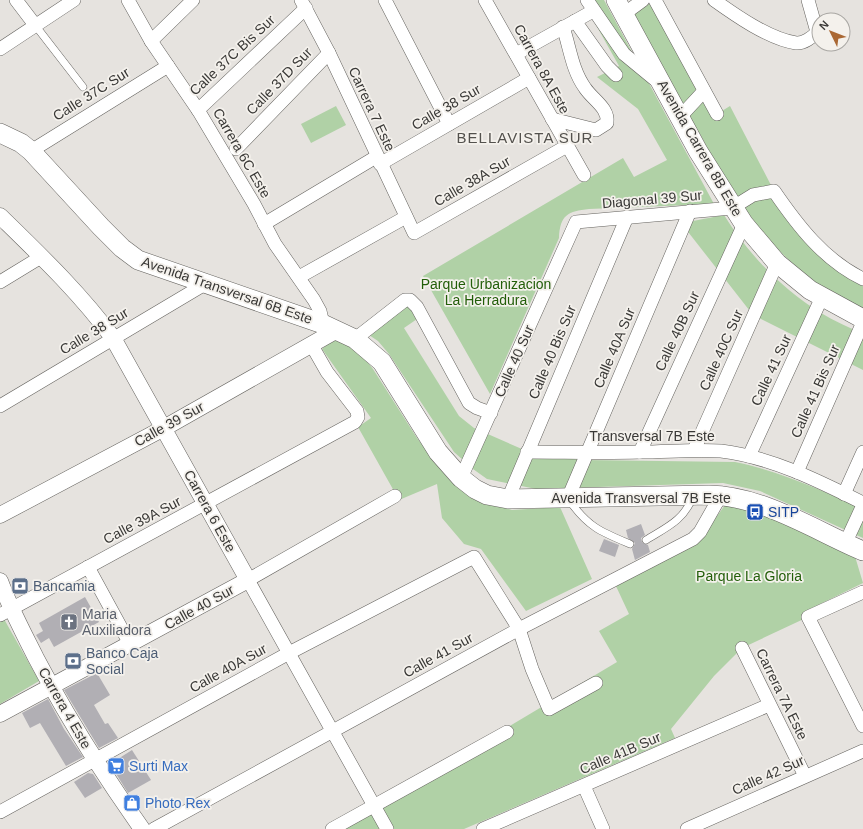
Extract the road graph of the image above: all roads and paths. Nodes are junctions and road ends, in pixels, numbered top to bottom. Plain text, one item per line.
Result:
1 (16, 0) edge
2 (74, 0) edge
3 (128, 0) edge
4 (193, 0) edge
5 (385, 0) edge
6 (485, 0) edge
7 (643, 0) edge
8 (655, 0) edge
9 (714, 0) edge
10 (808, 0) edge
11 (303, 4) edge
12 (590, 5) edge
13 (620, 7) edge
14 (569, 24) junction
15 (35, 25) junction
16 (150, 41) junction
17 (0, 49) edge
18 (328, 53) junction
19 (516, 54) junction
20 (168, 66) junction
21 (616, 75) dead end
22 (529, 78) junction
23 (663, 85) junction
24 (82, 87) dead end
25 (704, 91) junction
26 (198, 110) junction
27 (717, 114) dead end
28 (680, 117) junction
29 (552, 119) junction
30 (449, 124) junction
31 (0, 134) edge
32 (567, 146) junction
33 (26, 147) junction
34 (236, 149) dead end
35 (378, 160) junction
36 (584, 175) dead end
37 (732, 208) junction
38 (690, 211) junction
39 (0, 216) edge
40 (406, 217) junction
41 (627, 217) junction
42 (576, 222) joint
43 (264, 224) junction
44 (744, 224) junction
45 (414, 233) joint
46 (41, 257) junction
47 (777, 263) junction
48 (298, 278) junction
49 (863, 278) edge
50 (0, 282) edge
51 (205, 284) junction
52 (822, 298) junction
53 (863, 321) edge
54 (330, 327) junction
55 (113, 338) junction
56 (355, 339) junction
57 (311, 344) junction
58 (0, 406) edge
59 (491, 413) junction
60 (164, 428) junction
61 (694, 450) junction
62 (528, 452) junction
63 (587, 452) junction
64 (640, 452) junction
65 (863, 452) edge
66 (749, 456) junction
67 (797, 472) junction
68 (461, 478) junction
69 (844, 494) junction
70 (721, 495) junction
71 (395, 496) dead end
72 (693, 496) junction
73 (568, 498) junction
74 (508, 499) junction
75 (206, 504) junction
76 (863, 504) edge
77 (0, 515) edge
78 (646, 540) dead end
79 (630, 544) dead end
80 (846, 544) junction
81 (863, 551) edge
82 (88, 567) junction
83 (248, 580) junction
84 (0, 581) edge
85 (863, 592) edge
86 (5, 612) edge
87 (519, 629) junction
88 (130, 644) junction
89 (742, 648) dead end
90 (289, 653) junction
91 (596, 683) dead end
92 (51, 687) junction
93 (769, 705) junction
94 (0, 714) edge
95 (863, 726) edge
96 (332, 731) junction
97 (507, 732) dead end
98 (863, 751) edge
99 (95, 760) junction
100 (805, 776) junction
101 (584, 786) junction
102 (374, 806) junction
103 (0, 812) edge
104 (142, 829) edge
105 (154, 829) edge
106 (332, 829) edge
107 (387, 829) edge
108 (483, 829) edge
109 (603, 829) edge
110 (687, 829) edge

1 - 15 street
2 - 15 street
3 - 16 street, Carrera 6C Este
4 - 16 street
5 - 30 street
6 - 19 street, Carrera 8A Este
7 - 13 street
8 - 25 street
9 - 10 street
11 - 18 street, Carrera 7 Este
11 - 26 street, Calle 37C Bis Sur
12 - 14 street
12 - 23 street
13 - 23 main road, Avenida Carrera 8B Este
14 - 19 street
14 - 21 street
14 - 29 street
15 - 17 street
15 - 24 lane
16 - 20 street, Carrera 6C Este
18 - 34 street, Calle 37D Sur
18 - 35 street, Carrera 7 Este
19 - 22 street, Carrera 8A Este
20 - 26 street, Carrera 6C Este
20 - 33 street, Calle 37C Sur
22 - 29 street, Carrera 8A Este
22 - 30 street, Calle 38 Sur
23 - 28 main road, Avenida Carrera 8B Este
25 - 27 street
25 - 28 street
26 - 43 street, Carrera 6C Este
28 - 37 main road, Avenida Carrera 8B Este
29 - 32 street, Carrera 8A Este
30 - 35 street, Calle 38 Sur
31 - 33 main road
32 - 36 street, Carrera 8A Este
32 - 45 street, Calle 38A Sur
33 - 51 main road, Avenida Transversal 6B Este
35 - 40 street, Carrera 7 Este
35 - 43 street, Calle 38 Sur
37 - 38 street, Diagonal 39 Sur
37 - 44 main road, Avenida Carrera 8B Este
37 - 49 street
38 - 41 street, Diagonal 39 Sur
38 - 63 street, Calle 40A Sur
39 - 46 street, Carrera 6 Este
40 - 45 street, Carrera 7 Este
40 - 48 street
41 - 42 street, Diagonal 39 Sur
41 - 62 street, Calle 40 Bis Sur
42 - 59 street, Calle 40 Sur
43 - 48 street, Carrera 6C Este
44 - 47 main road, Avenida Carrera 8B Este
44 - 64 street, Calle 40B Sur
46 - 50 street
46 - 55 street, Carrera 6 Este
47 - 52 main road, Avenida Carrera 8B Este
47 - 61 street, Calle 40C Sur
48 - 54 street, Carrera 6C Este
51 - 54 main road, Avenida Transversal 6B Este
51 - 55 street, Calle 38 Sur
52 - 53 main road, Avenida Carrera 8B Este
52 - 66 street, Calle 41 Sur
53 - 67 street, Calle 41 Bis Sur
54 - 56 main road, Avenida Transversal 6B Este
54 - 57 street, Calle 39 Sur
55 - 58 street, Calle 38 Sur
55 - 60 street, Carrera 6 Este
56 - 59 street
56 - 68 main road, Avenida Transversal 7B Este
57 - 60 street, Calle 39 Sur
57 - 75 street, Calle 39A Sur
59 - 68 street, Calle 40 Sur
60 - 75 street, Carrera 6 Este
60 - 77 street, Calle 39 Sur
61 - 64 street, Transversal 7B Este
61 - 66 street, Transversal 7B Este
62 - 63 street, Transversal 7B Este
62 - 74 street, Calle 40 Bis Sur
63 - 64 street, Transversal 7B Este
63 - 73 street, Calle 40A Sur
65 - 69 street
66 - 67 street, Transversal 7B Este
67 - 69 street, Transversal 7B Este
68 - 74 main road, Avenida Transversal 7B Este
69 - 76 street, Transversal 7B Este
70 - 72 main road, Avenida Transversal 7B Este
70 - 80 main road, Avenida Transversal 7B Este
70 - 87 street, Calle 41 Sur
71 - 83 street, Calle 40 Sur
72 - 73 main road, Avenida Transversal 7B Este
72 - 78 lane
73 - 74 main road, Avenida Transversal 7B Este
73 - 79 lane
75 - 82 street, Calle 39A Sur
75 - 83 street, Carrera 6 Este
76 - 80 street
80 - 81 main road, Avenida Transversal 7B Este
82 - 86 street, Calle 39A Sur
82 - 88 street
83 - 88 street, Calle 40 Sur
83 - 90 street, Carrera 6 Este
84 - 86 street, Carrera 4 Este
85 - 95 street
86 - 92 street, Carrera 4 Este
87 - 90 street, Calle 40A Sur
87 - 91 street
87 - 96 street, Calle 41 Sur
88 - 92 street, Calle 40 Sur
89 - 93 street, Carrera 7A Este
90 - 96 street, Carrera 6 Este
90 - 99 street, Calle 40A Sur
92 - 94 street, Calle 40 Sur
92 - 99 street, Carrera 4 Este
93 - 100 street, Carrera 7A Este
93 - 101 street, Calle 41B Sur
96 - 102 street, Carrera 6 Este
96 - 105 street, Calle 41 Sur
97 - 102 street
98 - 100 street, Calle 42 Sur
99 - 103 street, Calle 40A Sur
99 - 104 street, Carrera 4 Este
100 - 110 street, Calle 42 Sur
101 - 108 street, Calle 41B Sur
101 - 109 street
102 - 106 street
102 - 107 street, Carrera 6 Este

